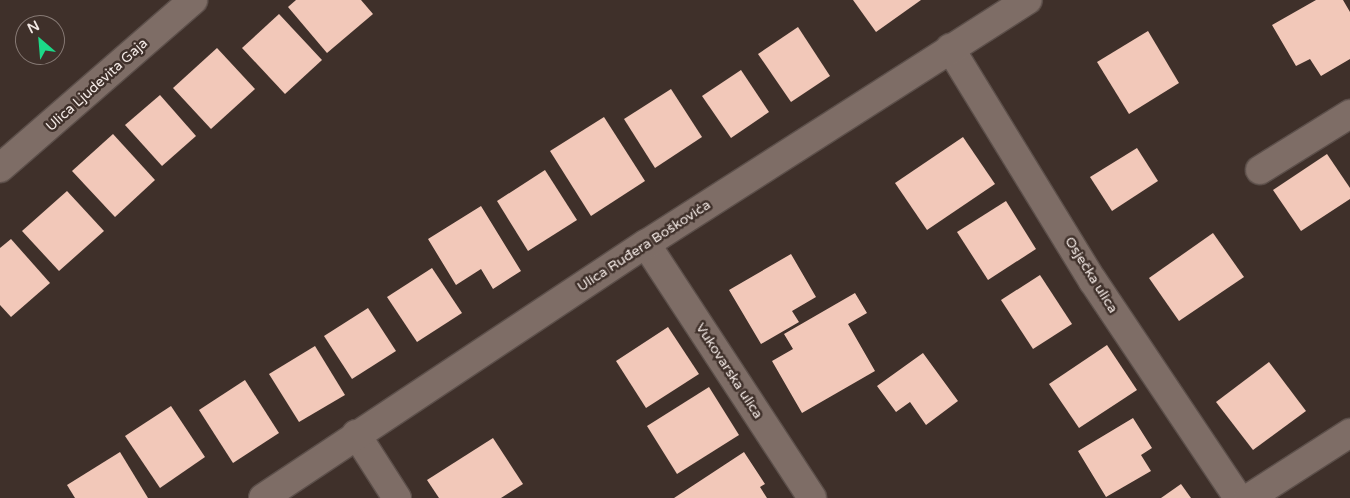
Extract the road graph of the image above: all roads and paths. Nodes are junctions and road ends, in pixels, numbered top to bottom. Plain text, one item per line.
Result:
1 (193, 0) edge
2 (1028, 0) edge
3 (950, 48) junction
4 (1350, 114) edge
5 (0, 168) edge
6 (1260, 170) dead end
7 (646, 244) junction
8 (1350, 433) edge
9 (356, 434) junction
10 (263, 498) edge
11 (398, 498) edge
12 (812, 498) edge
13 (1238, 498) edge
14 (1250, 498) edge

1 - 5 street, Ulica Ljudevita Gaja
2 - 3 street, Ulica Ruđera Boškovića
3 - 7 street, Ulica Ruđera Boškovića
3 - 13 street, Osječka ulica
4 - 6 street
7 - 9 street, Ulica Ruđera Boškovića
7 - 12 street, Vukovarska ulica
8 - 14 street
9 - 10 street, Ulica Ruđera Boškovića
9 - 11 street

